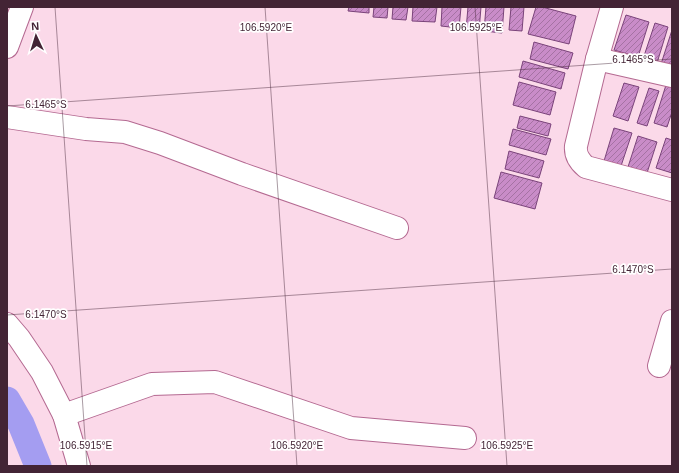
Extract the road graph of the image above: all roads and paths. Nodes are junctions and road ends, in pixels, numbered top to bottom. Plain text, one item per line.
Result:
1 (22, 7) edge
2 (612, 7) edge
3 (7, 47) edge
4 (597, 59) junction
5 (672, 76) edge
6 (7, 117) edge
7 (672, 190) edge
8 (397, 228) dead end
9 (672, 321) edge
10 (7, 324) edge
11 (659, 366) dead end
12 (64, 415) junction
13 (465, 438) dead end
14 (79, 466) edge

1 - 3 street
2 - 4 street
4 - 5 street
4 - 7 street
6 - 8 street
9 - 11 street
10 - 12 street
12 - 13 street
12 - 14 street

